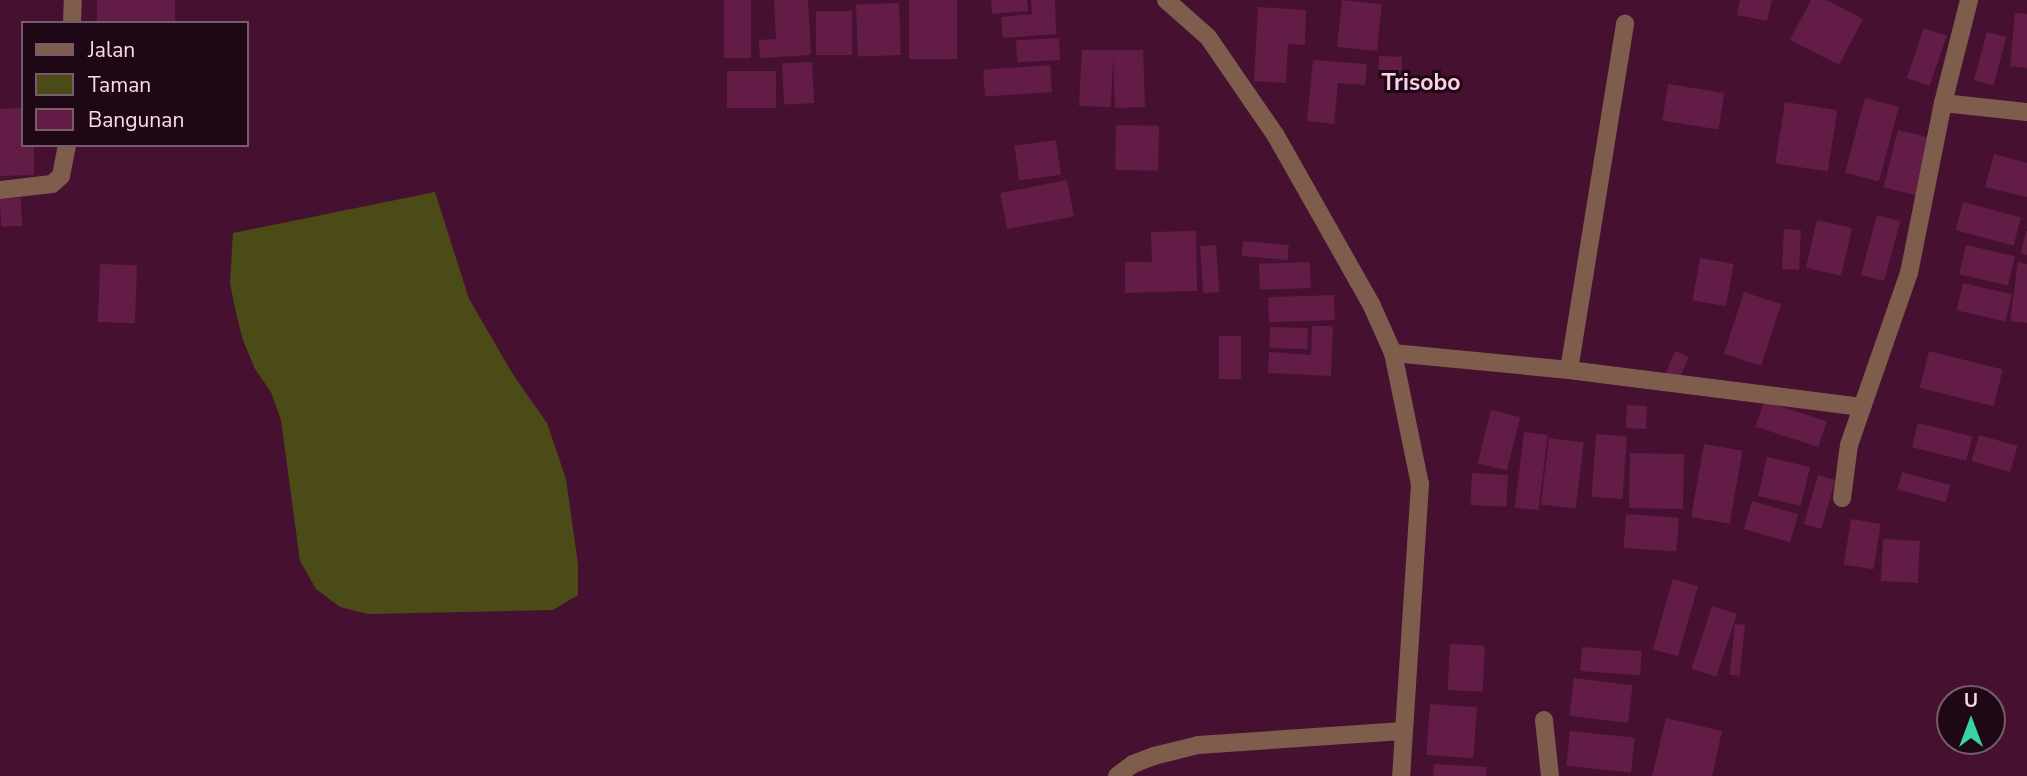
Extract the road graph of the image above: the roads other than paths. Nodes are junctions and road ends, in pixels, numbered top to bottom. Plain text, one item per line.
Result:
1 (73, 0) edge
2 (1166, 0) edge
3 (1969, 0) edge
4 (72, 21) edge
5 (1625, 23) dead end
6 (1943, 103) junction
7 (2027, 112) edge
8 (67, 147) edge
9 (0, 190) edge
10 (1393, 352) junction
11 (1569, 370) junction
12 (1860, 407) junction
13 (1842, 498) dead end
14 (1544, 720) dead end
15 (1403, 732) junction
16 (1117, 776) edge
17 (1401, 776) edge
18 (1550, 776) edge

1 - 4 street
2 - 10 street
3 - 6 street
5 - 11 street
6 - 7 street
6 - 12 street
8 - 9 street
10 - 11 street
10 - 15 street
11 - 12 street
12 - 13 street
14 - 18 street
15 - 16 street
15 - 17 street

